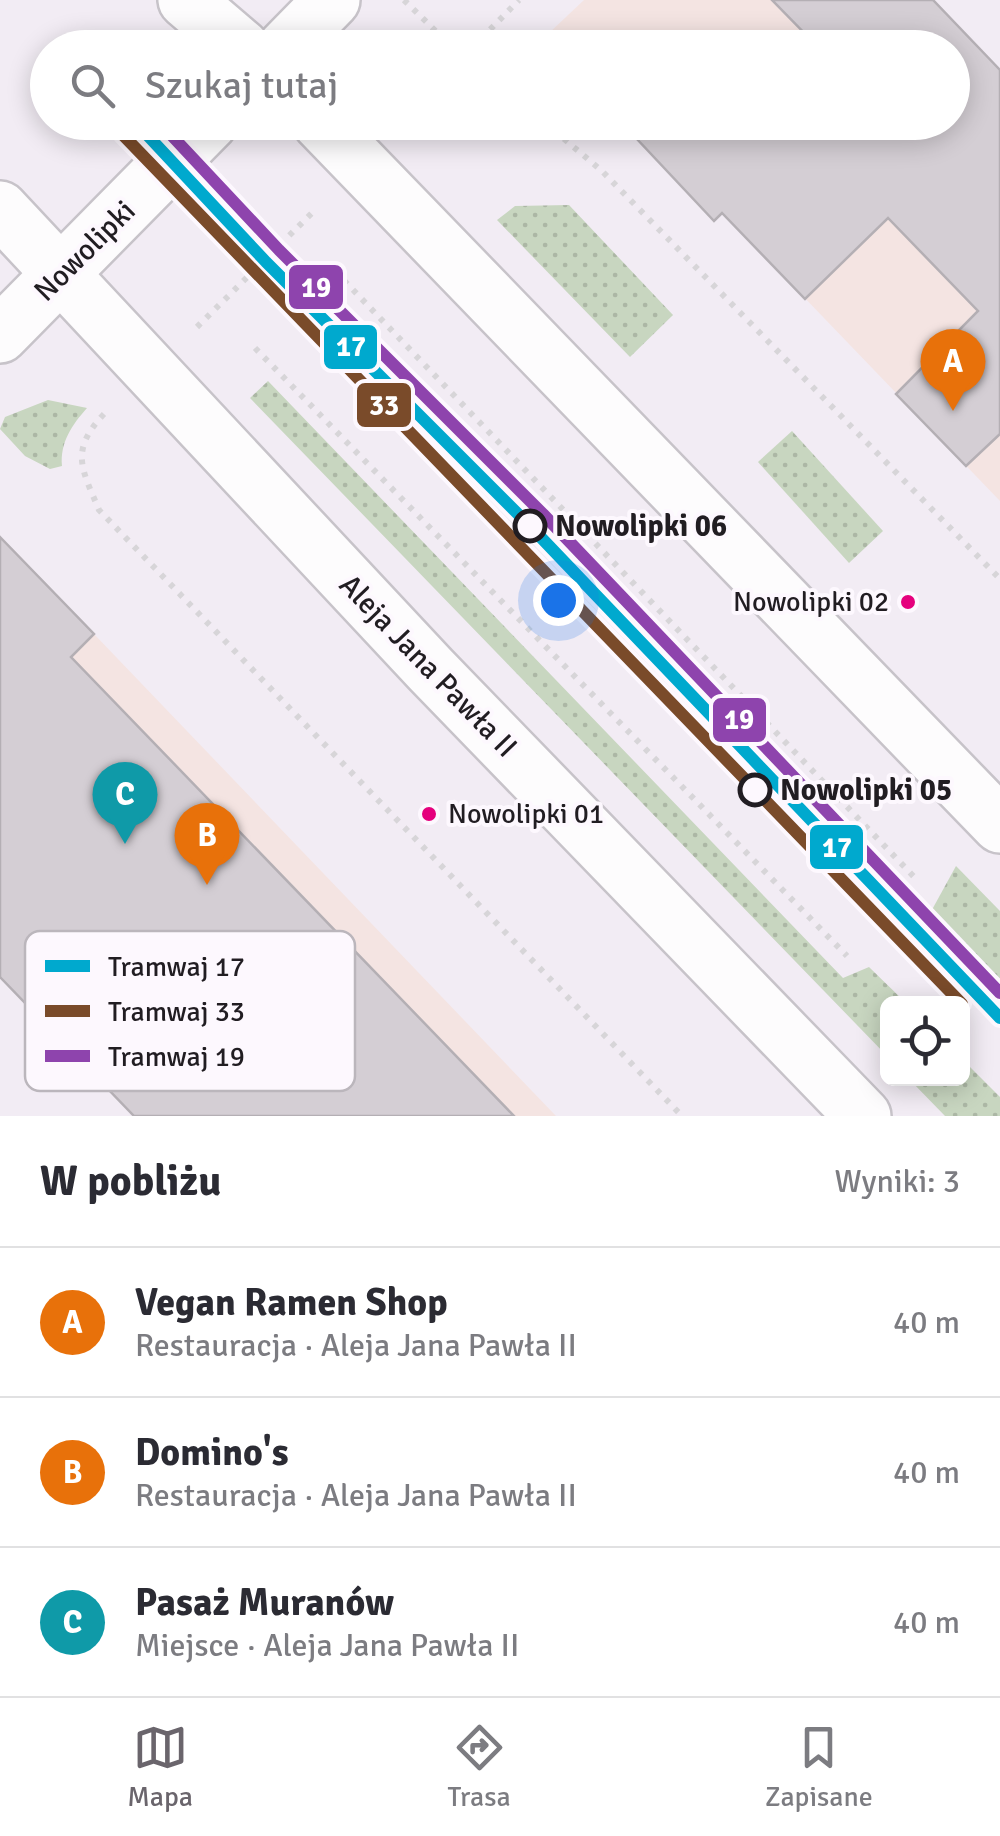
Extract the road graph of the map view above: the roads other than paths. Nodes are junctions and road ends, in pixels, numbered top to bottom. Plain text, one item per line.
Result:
1 (186, 0) edge
2 (332, 0) edge
3 (221, 30) edge
4 (303, 30) edge
5 (193, 140) edge
6 (337, 140) edge
7 (0, 208) edge
8 (62, 276) junction
9 (0, 336) edge
10 (1000, 825) edge
11 (863, 1116) edge

1 - 3 main road
2 - 4 main road
5 - 8 main road, Nowolipki
6 - 10 main road
7 - 8 main road, Aleja Jana Pawła II
8 - 9 main road, Nowolipki
8 - 11 main road, Aleja Jana Pawła II

